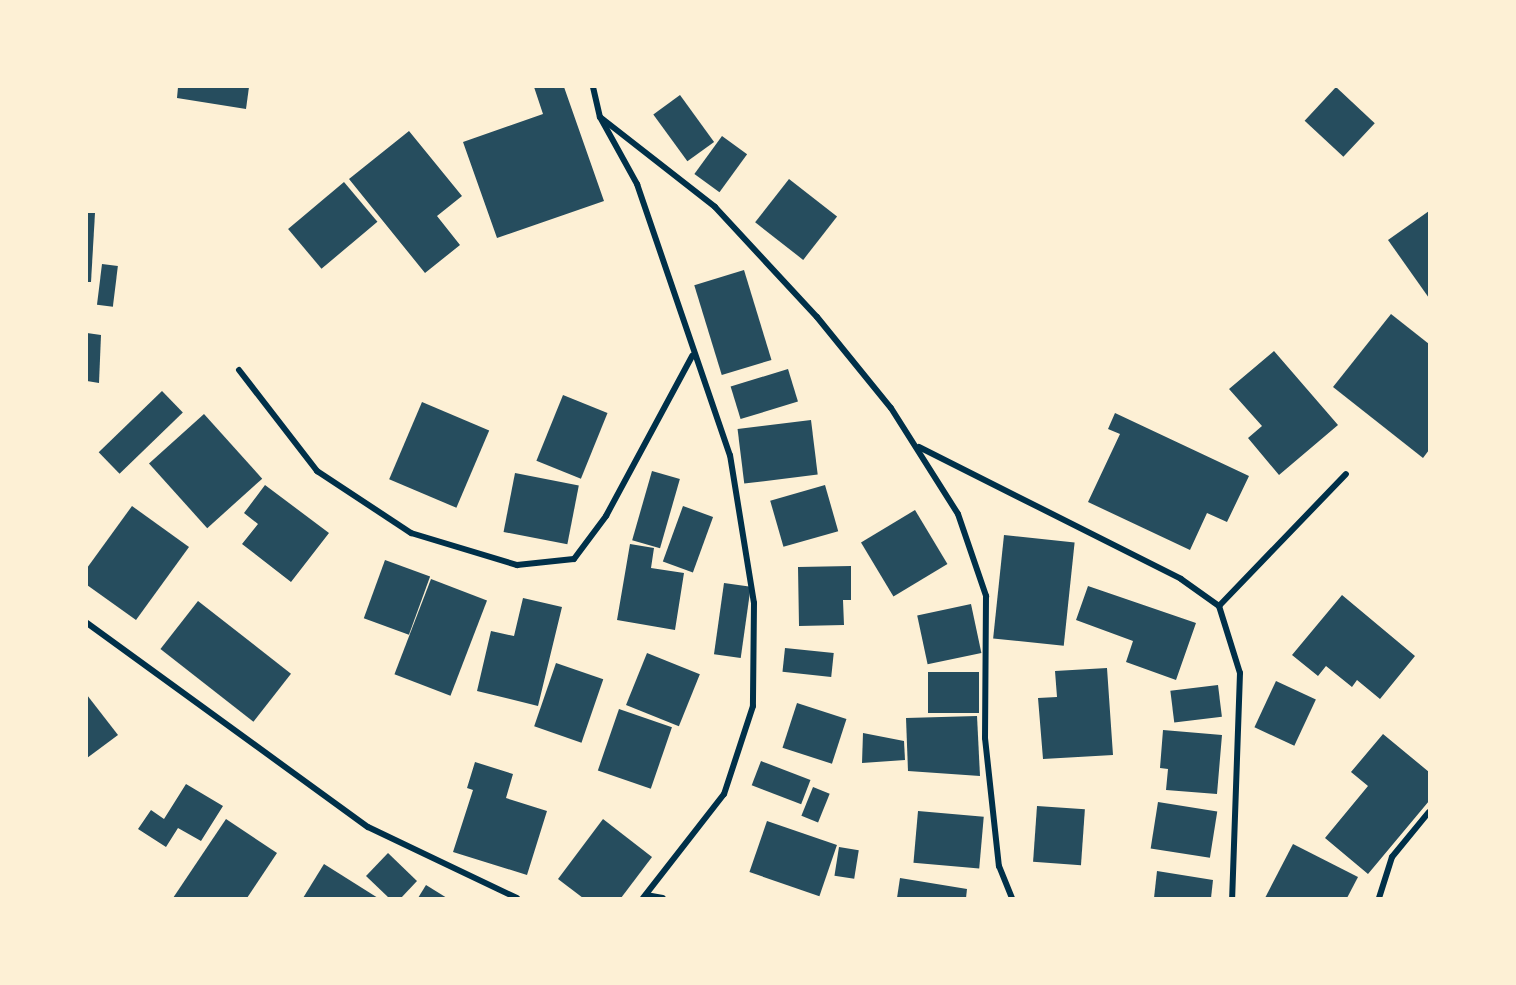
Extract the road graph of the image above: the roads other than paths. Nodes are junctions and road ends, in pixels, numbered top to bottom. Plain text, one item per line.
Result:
1 (593, 87) edge
2 (600, 117) junction
3 (692, 356) junction
4 (239, 370) dead end
5 (918, 447) junction
6 (1346, 474) dead end
7 (1219, 606) junction
8 (87, 623) edge
9 (1429, 812) edge
10 (645, 896) edge
11 (517, 898) edge
12 (663, 898) edge
13 (1012, 898) edge
14 (1232, 898) edge
15 (1379, 898) edge

1 - 2 street
2 - 3 street
2 - 5 street
3 - 4 street
3 - 10 street
5 - 7 street
5 - 13 street
6 - 7 street
7 - 14 street
8 - 11 street
9 - 15 street
10 - 12 street

